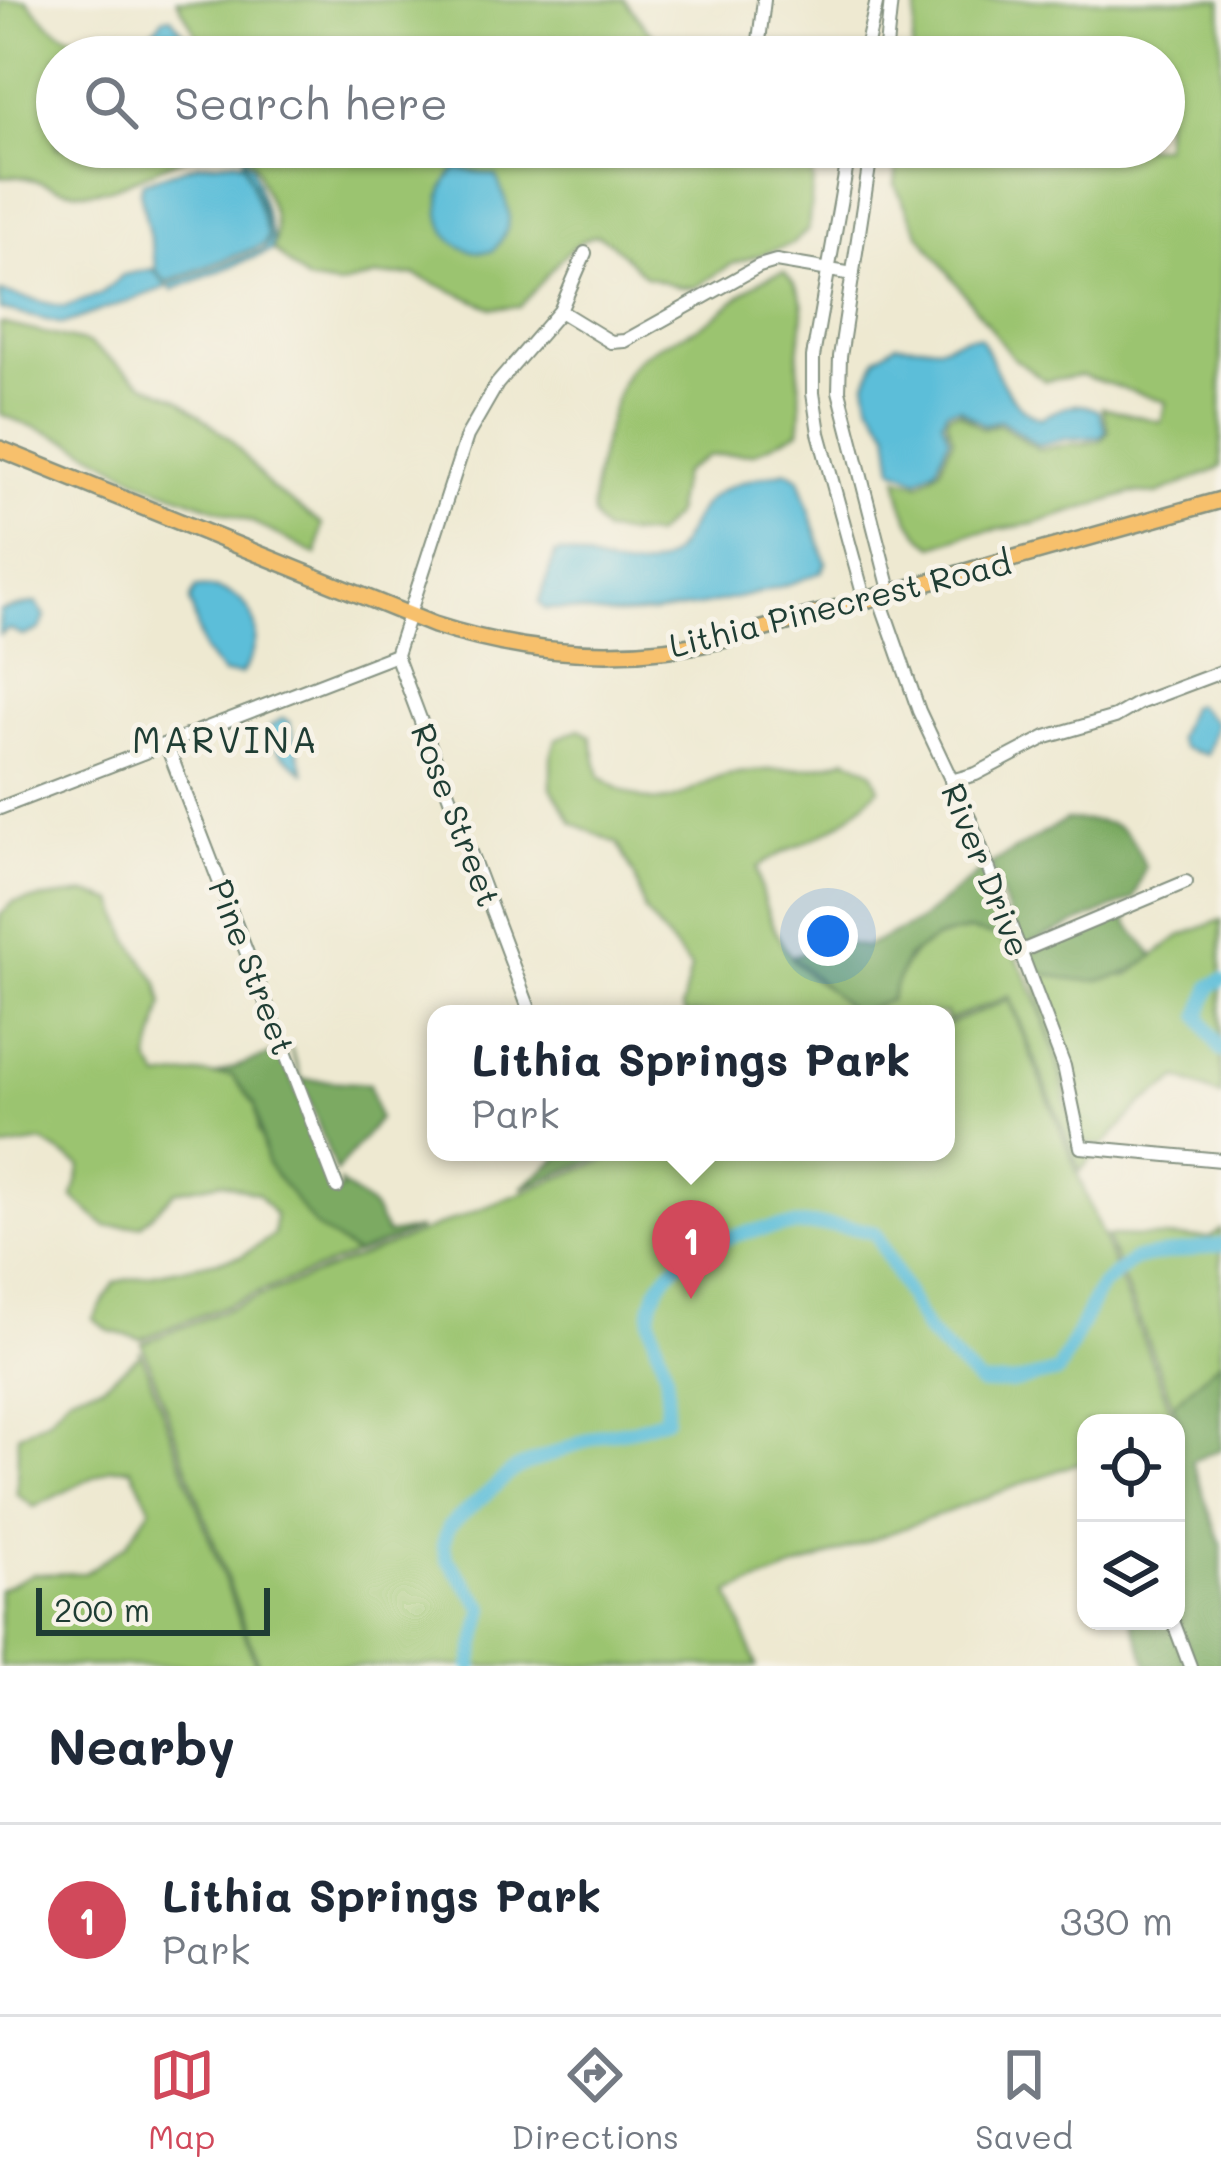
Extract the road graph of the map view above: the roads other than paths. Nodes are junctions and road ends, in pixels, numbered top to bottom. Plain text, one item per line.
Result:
1 (877, 0) edge
2 (891, 0) edge
3 (761, 1) edge
4 (758, 36) edge
5 (869, 36) edge
6 (887, 36) edge
7 (846, 168) edge
8 (869, 168) edge
9 (585, 253) dead end
10 (828, 268) junction
11 (853, 274) junction
12 (560, 311) junction
13 (0, 449) edge
14 (1221, 500) edge
15 (877, 594) junction
16 (412, 612) junction
17 (396, 655) junction
18 (1221, 672) edge
19 (167, 746) junction
20 (951, 781) junction
21 (0, 808) edge
22 (1186, 882) dead end
23 (1019, 952) junction
24 (528, 1005) edge
25 (1221, 1160) edge
26 (338, 1187) dead end
27 (1177, 1630) edge
28 (1190, 1666) edge

1 - 5 street
2 - 6 street
3 - 4 street
7 - 10 street
8 - 11 street
9 - 12 street
10 - 11 street
10 - 12 street
10 - 15 street
11 - 15 street
12 - 16 street
13 - 16 main road, Lithia Pinecrest Road
14 - 15 main road, Lithia Pinecrest Road
15 - 16 main road, Lithia Pinecrest Road
15 - 20 street, River Drive
16 - 17 street
17 - 19 street
17 - 24 street, Rose Street
18 - 20 street
19 - 21 street
19 - 26 street, Pine Street
20 - 23 street, River Drive
22 - 23 street
23 - 25 street, River Drive
27 - 28 street

